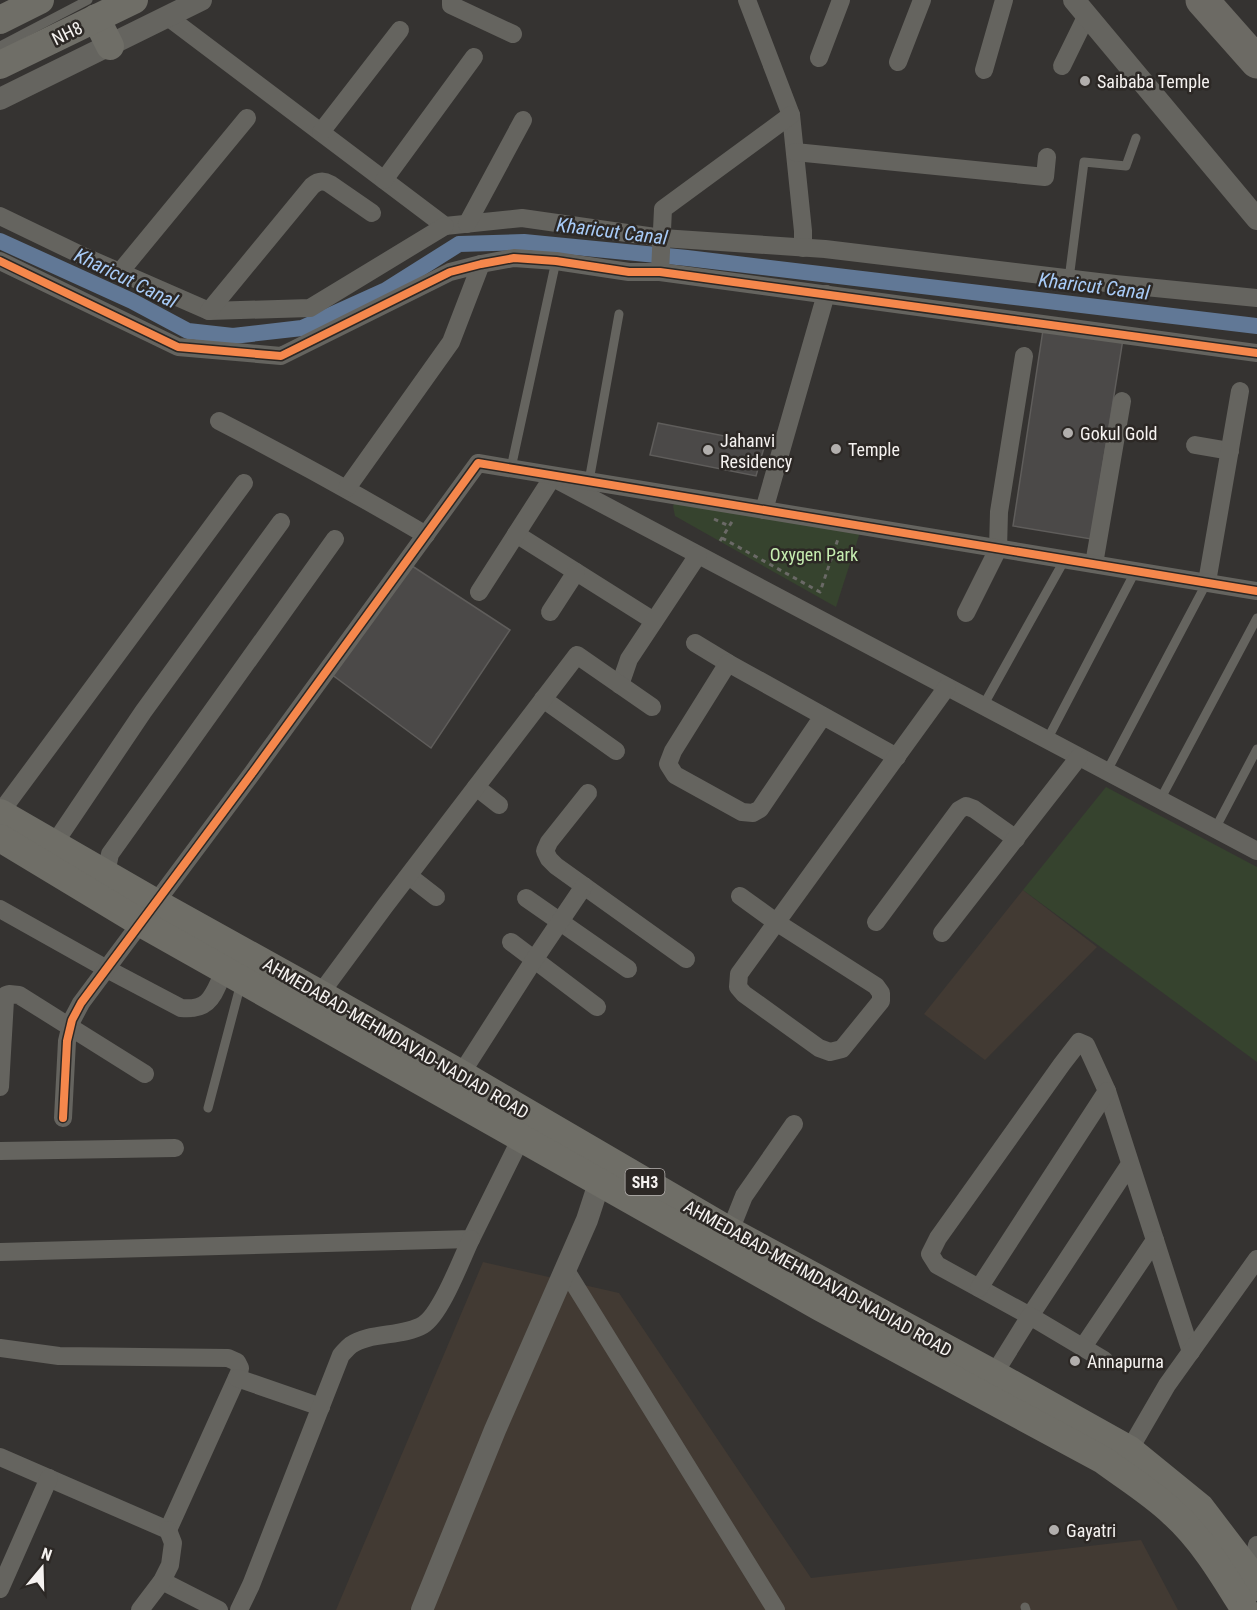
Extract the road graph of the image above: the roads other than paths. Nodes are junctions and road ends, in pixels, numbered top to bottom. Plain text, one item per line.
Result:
1 (40, 0) edge
2 (134, 0) edge
3 (201, 0) edge
4 (451, 0) edge
5 (747, 0) edge
6 (841, 0) edge
7 (922, 0) edge
8 (1004, 0) edge
9 (1202, 0) edge
10 (1227, 0) edge
11 (1080, 8) edge
12 (92, 9) edge
13 (168, 17) junction
14 (0, 20) edge
15 (400, 30) dead end
16 (513, 34) dead end
17 (1257, 37) edge
18 (0, 46) edge
19 (110, 46) junction
20 (474, 57) dead end
21 (819, 57) dead end
22 (898, 62) dead end
23 (1257, 63) edge
24 (0, 65) edge
25 (1062, 66) dead end
26 (984, 70) dead end
27 (0, 99) edge
28 (791, 116) junction
29 (247, 118) dead end
30 (523, 120) dead end
31 (321, 132) junction
32 (1136, 138) dead end
33 (795, 152) junction
34 (1047, 157) dead end
35 (384, 180) junction
36 (372, 213) dead end
37 (0, 216) edge
38 (1257, 219) edge
39 (467, 224) junction
40 (445, 226) junction
41 (662, 238) junction
42 (803, 248) junction
43 (0, 261) edge
44 (556, 261) junction
45 (481, 264) junction
46 (120, 272) junction
47 (660, 272) junction
48 (1069, 279) junction
49 (826, 294) junction
50 (1257, 298) edge
51 (209, 311) junction
52 (620, 314) dead end
53 (1257, 353) edge
54 (1024, 356) dead end
55 (1240, 391) dead end
56 (1122, 401) dead end
57 (219, 421) dead end
58 (1195, 445) dead end
59 (1230, 451) junction
60 (511, 468) junction
61 (549, 476) junction
62 (588, 480) junction
63 (244, 483) dead end
64 (346, 488) junction
65 (764, 510) junction
66 (281, 522) dead end
67 (516, 534) junction
68 (426, 535) junction
69 (335, 539) dead end
70 (998, 549) junction
71 (698, 555) junction
72 (1065, 559) junction
73 (1094, 564) junction
74 (1136, 570) junction
75 (576, 572) junction
76 (1207, 582) junction
77 (1257, 591) edge
78 (479, 592) dead end
79 (550, 612) dead end
80 (966, 613) dead end
81 (1257, 618) edge
82 (654, 621) junction
83 (695, 643) dead end
84 (728, 663) junction
85 (620, 685) junction
86 (947, 687) junction
87 (543, 699) junction
88 (983, 706) junction
89 (652, 707) dead end
90 (823, 716) junction
91 (1047, 740) junction
92 (1257, 749) edge
93 (616, 752) dead end
94 (897, 757) junction
95 (1079, 757) junction
96 (1107, 771) junction
97 (476, 787) junction
98 (588, 793) dead end
99 (1160, 800) junction
100 (499, 805) dead end
101 (0, 813) edge
102 (1215, 829) junction
103 (0, 838) edge
104 (1016, 839) junction
105 (54, 844) junction
106 (1257, 851) edge
107 (106, 873) junction
108 (409, 876) junction
109 (584, 886) junction
110 (740, 896) dead end
111 (436, 897) dead end
112 (526, 898) dead end
113 (0, 909) edge
114 (148, 913) junction
115 (559, 921) junction
116 (776, 922) junction
117 (876, 922) dead end
118 (942, 933) dead end
119 (511, 942) dead end
120 (686, 959) dead end
121 (534, 960) junction
122 (107, 969) junction
123 (628, 969) dead end
124 (234, 975) junction
125 (320, 994) junction
126 (597, 1007) dead end
127 (70, 1027) junction
128 (145, 1074) dead end
129 (461, 1074) junction
130 (0, 1087) edge
131 (1107, 1091) junction
132 (207, 1108) dead end
133 (63, 1118) dead end
134 (794, 1124) dead end
135 (521, 1138) junction
136 (175, 1148) dead end
137 (0, 1151) edge
138 (1130, 1164) junction
139 (603, 1171) junction
140 (730, 1231) junction
141 (471, 1239) junction
142 (1155, 1240) junction
143 (0, 1252) edge
144 (1257, 1259) edge
145 (565, 1269) junction
146 (979, 1288) junction
147 (1030, 1316) junction
148 (1083, 1347) junction
149 (0, 1348) edge
150 (1191, 1352) junction
151 (1104, 1360) dead end
152 (994, 1374) junction
153 (237, 1378) junction
154 (321, 1407) junction
155 (0, 1457) edge
156 (1123, 1461) junction
157 (49, 1478) junction
158 (168, 1530) junction
159 (1257, 1545) edge
160 (162, 1581) junction
161 (1254, 1581) edge
162 (0, 1589) edge
163 (140, 1610) edge
164 (219, 1610) edge
165 (239, 1610) edge
166 (422, 1610) edge
167 (776, 1610) edge
168 (1245, 1610) edge

1 - 14 main road
2 - 12 main road, NH8
3 - 13 street
4 - 16 street
5 - 28 street
6 - 21 street
7 - 22 street
8 - 26 street
9 - 23 highway
10 - 17 highway
11 - 25 street
11 - 38 street
12 - 18 lane
12 - 19 main road
12 - 24 main road, NH8
13 - 19 street
13 - 31 street
15 - 31 street
19 - 27 street
20 - 35 street
28 - 33 street
28 - 41 street
29 - 46 street
30 - 39 street
31 - 35 street
32 - 48 lane
33 - 34 street
33 - 42 street
35 - 40 street
36 - 51 street
37 - 46 street
39 - 40 street
39 - 41 street
40 - 51 street
41 - 42 street
41 - 47 street
42 - 48 street
43 - 45 street
44 - 45 street
44 - 47 street
44 - 60 lane
45 - 64 street
46 - 51 street
47 - 49 street
48 - 50 street
49 - 53 street
49 - 65 street
52 - 62 lane
54 - 70 street
55 - 59 street
56 - 73 street
57 - 64 street
58 - 59 street
59 - 76 street
60 - 61 street
60 - 68 street
61 - 62 street
61 - 67 street
61 - 71 street
62 - 65 street
63 - 101 street
64 - 68 street
65 - 70 street
66 - 105 street
67 - 75 street
67 - 78 street
68 - 114 street
69 - 107 street
70 - 72 street
70 - 80 street
71 - 82 street
71 - 86 street
72 - 73 street
72 - 88 lane
73 - 74 street
74 - 76 street
74 - 91 lane
75 - 79 street
75 - 82 street
76 - 77 street
76 - 96 lane
81 - 99 lane
82 - 85 street
83 - 84 street
84 - 90 street
84 - 90 street
85 - 87 street
85 - 89 street
86 - 88 street
86 - 94 street
87 - 93 street
87 - 97 street
88 - 91 street
90 - 94 street
91 - 95 street
92 - 102 lane
94 - 116 street
95 - 96 street
95 - 104 street
96 - 99 street
97 - 100 street
97 - 108 street
98 - 109 street
99 - 102 street
101 - 105 main road, AHMEDABAD-MEHMDAVAD-NADIAD ROAD / SH3
102 - 106 street
103 - 114 main road
104 - 117 street
104 - 118 street
105 - 107 main road, AHMEDABAD-MEHMDAVAD-NADIAD ROAD / SH3
107 - 114 main road, AHMEDABAD-MEHMDAVAD-NADIAD ROAD / SH3
108 - 111 street
108 - 125 street
109 - 115 street
109 - 120 street
110 - 116 street
112 - 115 street
113 - 122 street
114 - 122 street
114 - 124 main road
114 - 125 main road, AHMEDABAD-MEHMDAVAD-NADIAD ROAD / SH3
115 - 121 street
115 - 123 street
116 - 116 street
119 - 121 street
121 - 126 street
121 - 129 street
122 - 124 street
122 - 127 street
124 - 132 lane
124 - 135 main road
125 - 129 main road, AHMEDABAD-MEHMDAVAD-NADIAD ROAD / SH3
127 - 128 street
127 - 130 street
127 - 133 street
129 - 139 main road, AHMEDABAD-MEHMDAVAD-NADIAD ROAD / SH3
131 - 138 street
131 - 146 street
131 - 146 street
134 - 140 street
135 - 139 main road
135 - 141 street
136 - 137 street
138 - 142 street
138 - 147 street
139 - 140 main road, AHMEDABAD-MEHMDAVAD-NADIAD ROAD / SH3
139 - 145 street
139 - 156 main road
140 - 152 main road, AHMEDABAD-MEHMDAVAD-NADIAD ROAD / SH3
141 - 143 street
141 - 154 street
142 - 148 street
142 - 150 street
144 - 150 street
145 - 166 street
145 - 167 street
146 - 147 street
147 - 148 street
147 - 152 street
148 - 151 street
149 - 153 street
150 - 156 street
152 - 156 main road, AHMEDABAD-MEHMDAVAD-NADIAD ROAD / SH3
153 - 154 street
153 - 158 street
154 - 165 street
155 - 157 street
156 - 161 main road, AHMEDABAD-MEHMDAVAD-NADIAD ROAD / SH3
156 - 168 main road
157 - 158 street
157 - 162 street
158 - 160 street
159 - 161 street
160 - 163 street
160 - 164 street

